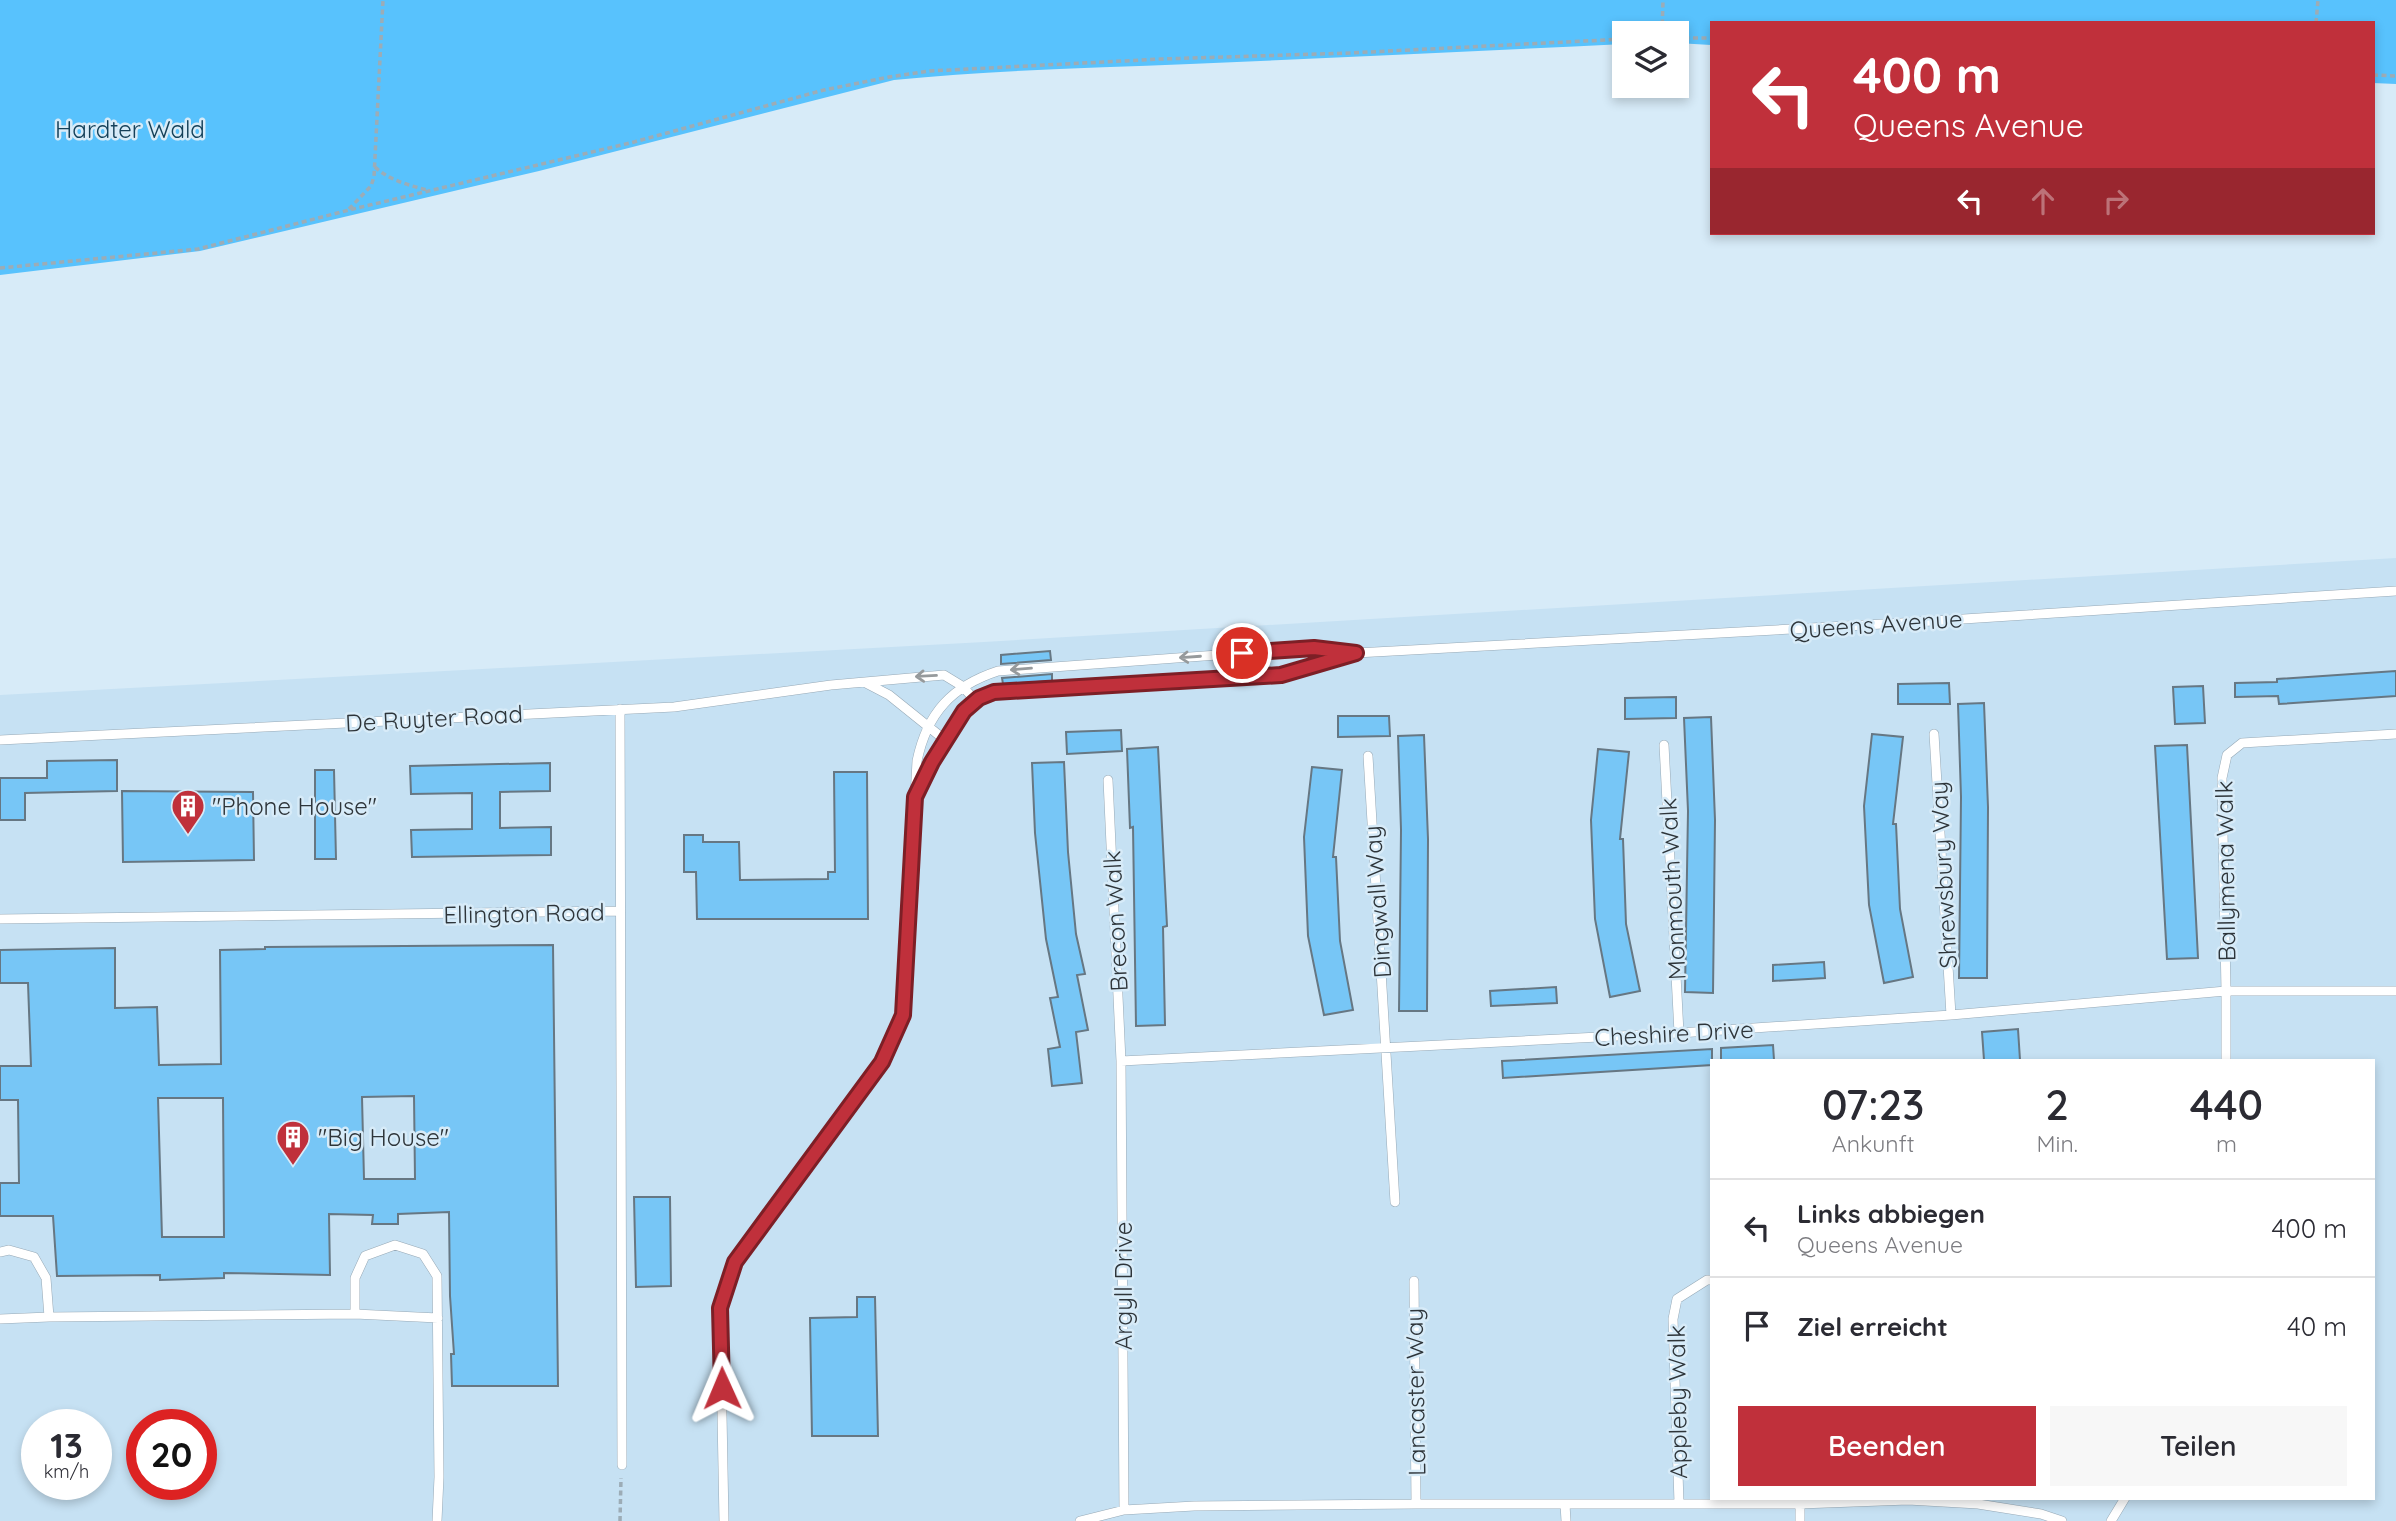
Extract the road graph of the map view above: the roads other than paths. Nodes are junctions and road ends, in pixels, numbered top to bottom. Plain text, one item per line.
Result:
1 (2396, 591) edge
2 (1356, 653) junction
3 (866, 683) junction
4 (962, 687) junction
5 (976, 701) junction
6 (620, 709) junction
7 (929, 726) junction
8 (1934, 734) dead end
9 (2396, 734) edge
10 (0, 740) edge
11 (945, 740) junction
12 (1664, 745) dead end
13 (1368, 756) dead end
14 (1108, 780) dead end
15 (915, 797) junction
16 (620, 911) junction
17 (0, 919) edge
18 (2226, 991) junction
19 (2396, 991) edge
20 (1951, 1015) junction
21 (1679, 1033) junction
22 (1387, 1048) junction
23 (2226, 1059) edge
24 (1121, 1061) junction
25 (1395, 1202) dead end
26 (0, 1252) edge
27 (1710, 1280) edge
28 (1414, 1281) dead end
29 (355, 1314) junction
30 (49, 1317) junction
31 (438, 1318) junction
32 (0, 1319) edge
33 (622, 1465) road end
34 (1886, 1500) edge
35 (1922, 1500) edge
36 (2124, 1500) edge
37 (1416, 1503) junction
38 (1679, 1503) junction
39 (1565, 1504) junction
40 (1800, 1504) junction
41 (1124, 1510) junction
42 (437, 1521) edge
43 (724, 1521) edge
44 (1080, 1521) edge
45 (1566, 1521) edge
46 (1801, 1521) edge
47 (2062, 1521) edge
48 (2111, 1521) edge

1 - 2 lane, Queens Avenue
2 -> 4 lane, Queens Avenue
2 - 5 lane, Queens Avenue
4 -> 3 lane, De Ruyter Road
3 - 6 lane, De Ruyter Road
3 - 7 lane
4 - 5 lane, De Ruyter Road
4 - 7 lane, Queens Avenue
5 - 11 lane, Queens Avenue
6 - 10 lane, De Ruyter Road
6 - 16 lane
7 - 11 lane
7 - 15 lane, Queens Avenue
8 - 20 lane, Shrewsbury Way
9 - 18 lane, Ballymena Walk
11 - 15 lane, Queens Avenue
12 - 21 lane, Monmouth Walk
13 - 22 lane, Dingwall Way
14 - 24 lane, Brecon Walk
15 - 43 lane, Queens Avenue
16 - 17 lane, Ellington Road
16 - 33 lane, Ellington Road
18 - 19 lane, Ballymena Walk
18 - 20 lane, Cheshire Drive
18 - 23 lane
20 - 21 lane, Cheshire Drive
21 - 22 lane, Cheshire Drive
22 - 24 lane, Cheshire Drive
22 - 25 lane, Dingwall Way
24 - 41 lane, Argyll Drive
26 - 30 lane
27 - 38 lane, Appleby Walk
28 - 37 lane, Lancaster Way
29 - 30 lane
29 - 31 lane
29 - 31 lane
30 - 32 lane
31 - 42 lane
34 - 40 lane
35 - 47 lane
36 - 48 lane
37 - 39 lane
37 - 41 lane
38 - 39 lane
38 - 40 lane
39 - 45 lane
40 - 46 lane
41 - 44 lane

